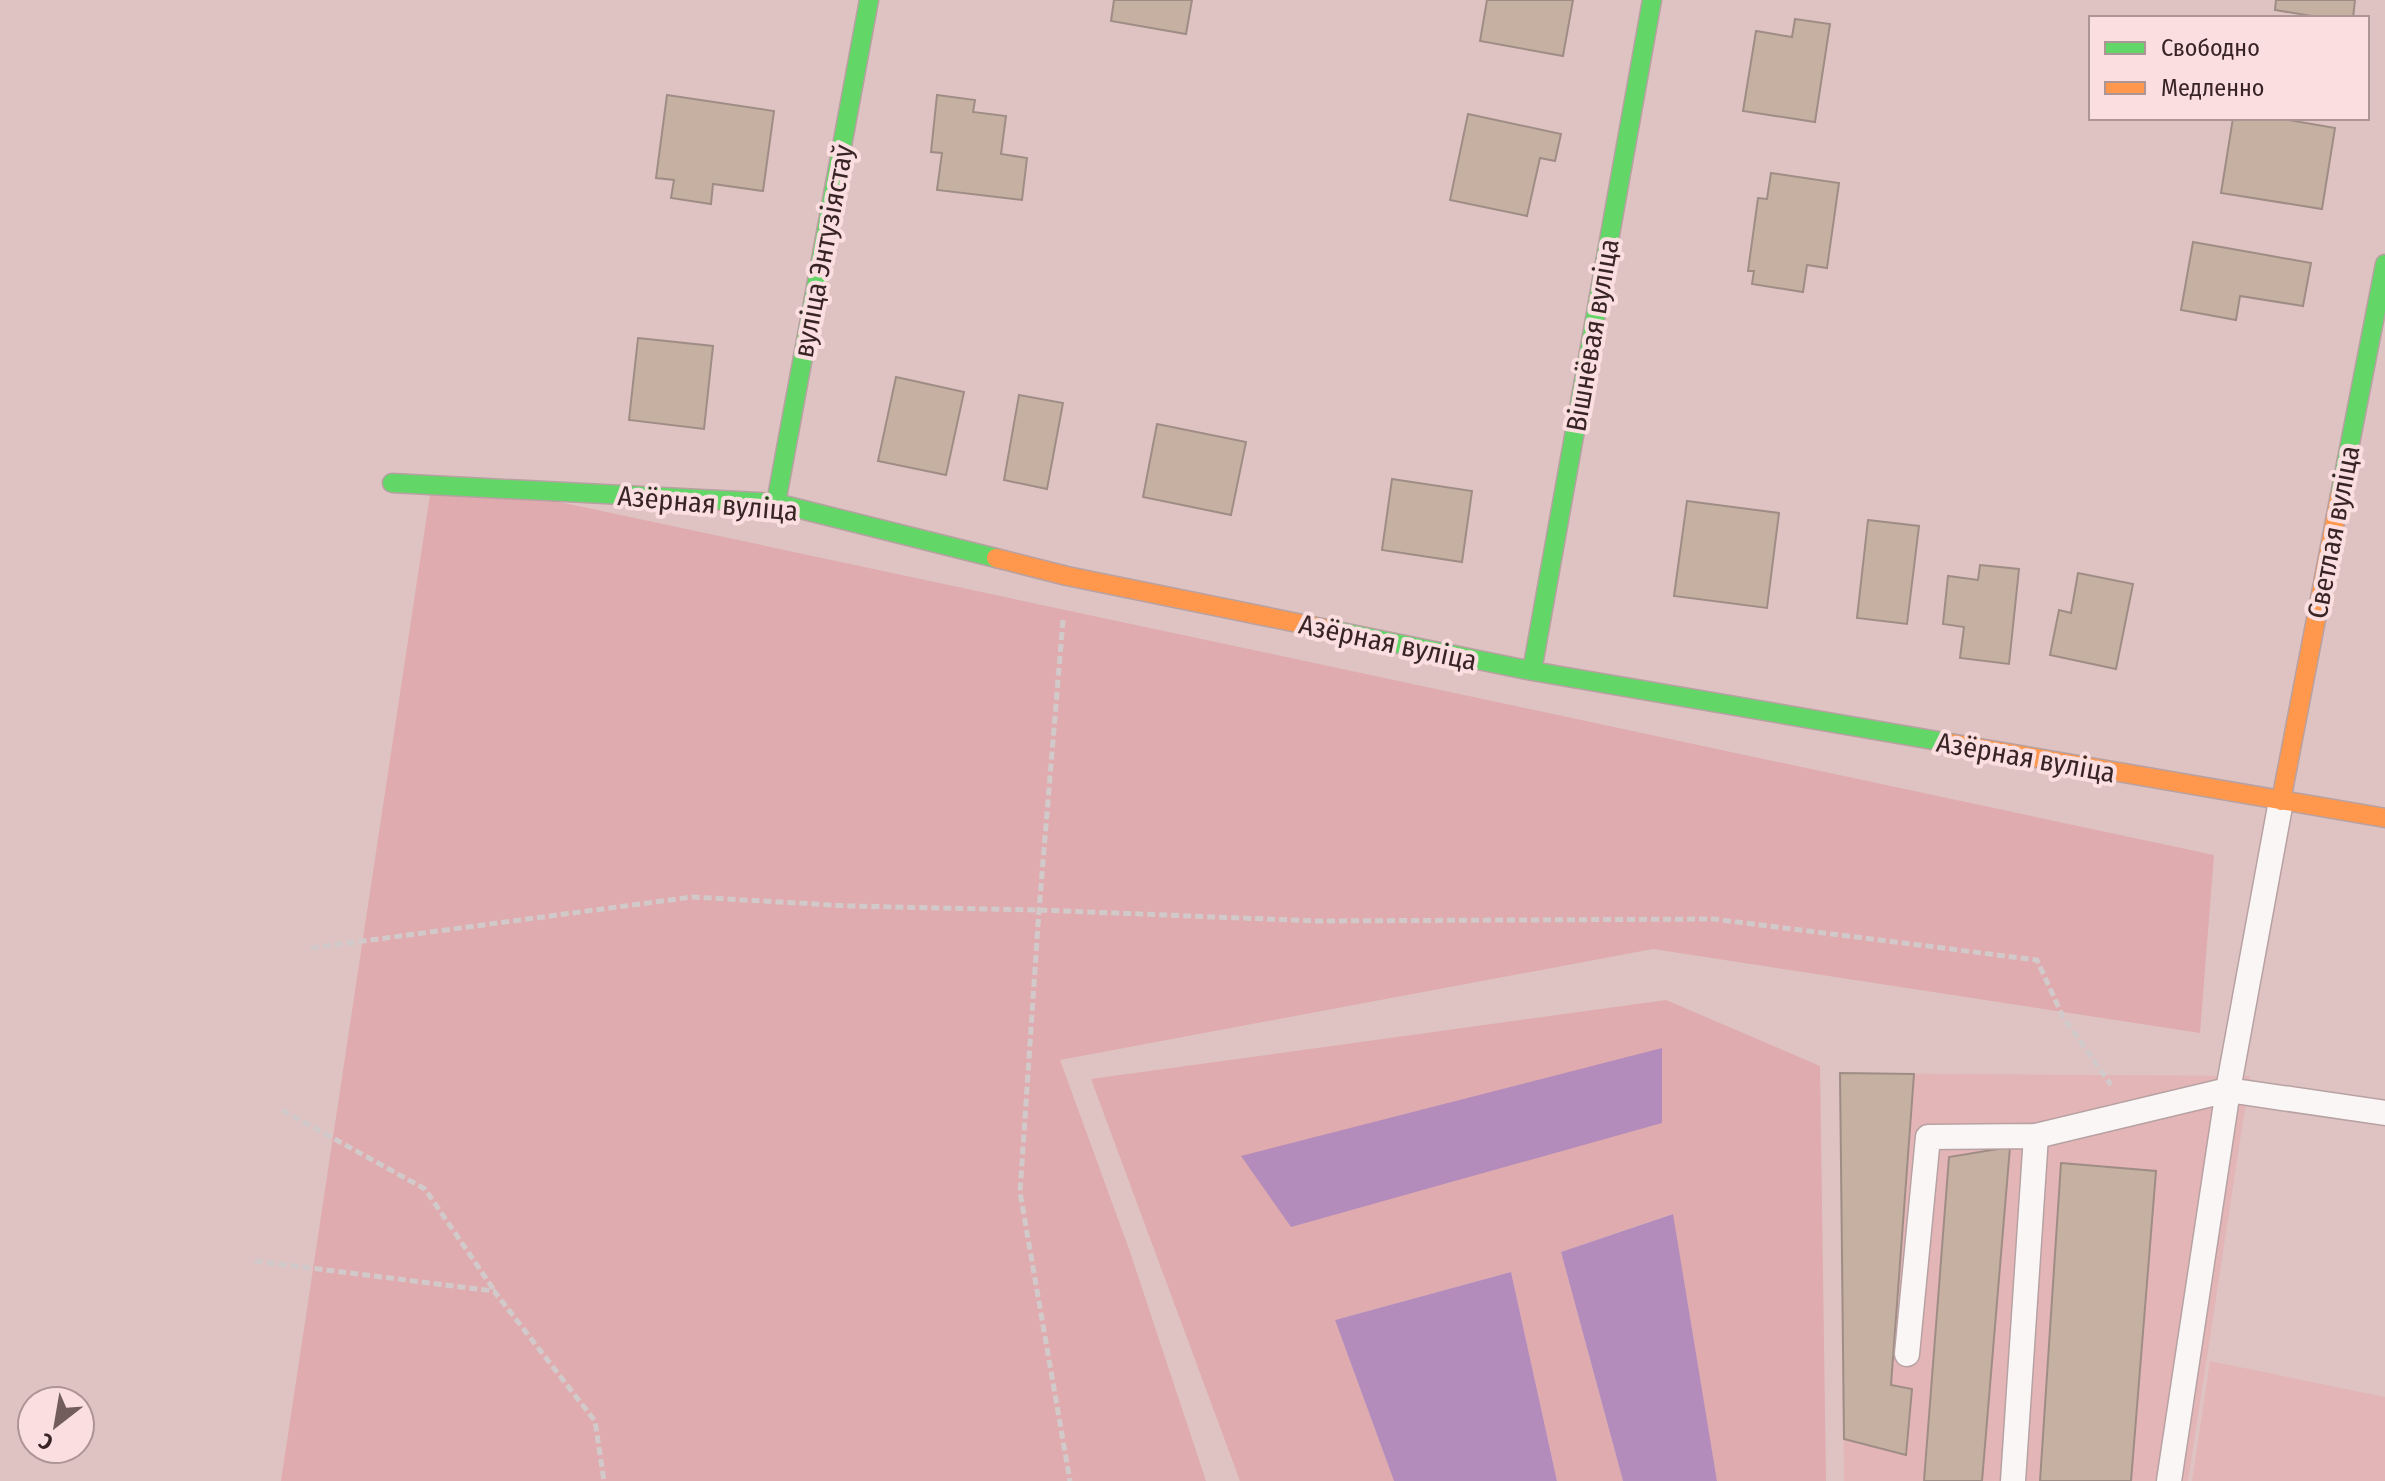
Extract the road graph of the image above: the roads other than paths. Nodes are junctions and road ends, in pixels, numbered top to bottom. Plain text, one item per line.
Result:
1 (869, 0) edge
2 (1652, 0) edge
3 (2385, 264) edge
4 (392, 483) dead end
5 (776, 503) junction
6 (1532, 671) junction
7 (2281, 801) junction
8 (2385, 818) edge
9 (2228, 1090) junction
10 (2385, 1113) edge
11 (2036, 1136) junction
12 (1907, 1354) dead end
13 (2013, 1481) edge
14 (2169, 1481) edge

1 - 5 street, вуліца Энтузіястаў
2 - 6 street, Вішнёвая вуліца
3 - 7 street, Светлая вуліца
4 - 5 street, Азёрная вуліца
5 - 6 street, Азёрная вуліца
6 - 7 street, Азёрная вуліца
7 - 8 street, Азёрная вуліца
7 - 9 lane
9 - 10 lane
9 - 11 lane
9 - 14 lane
11 - 12 lane
11 - 13 lane

